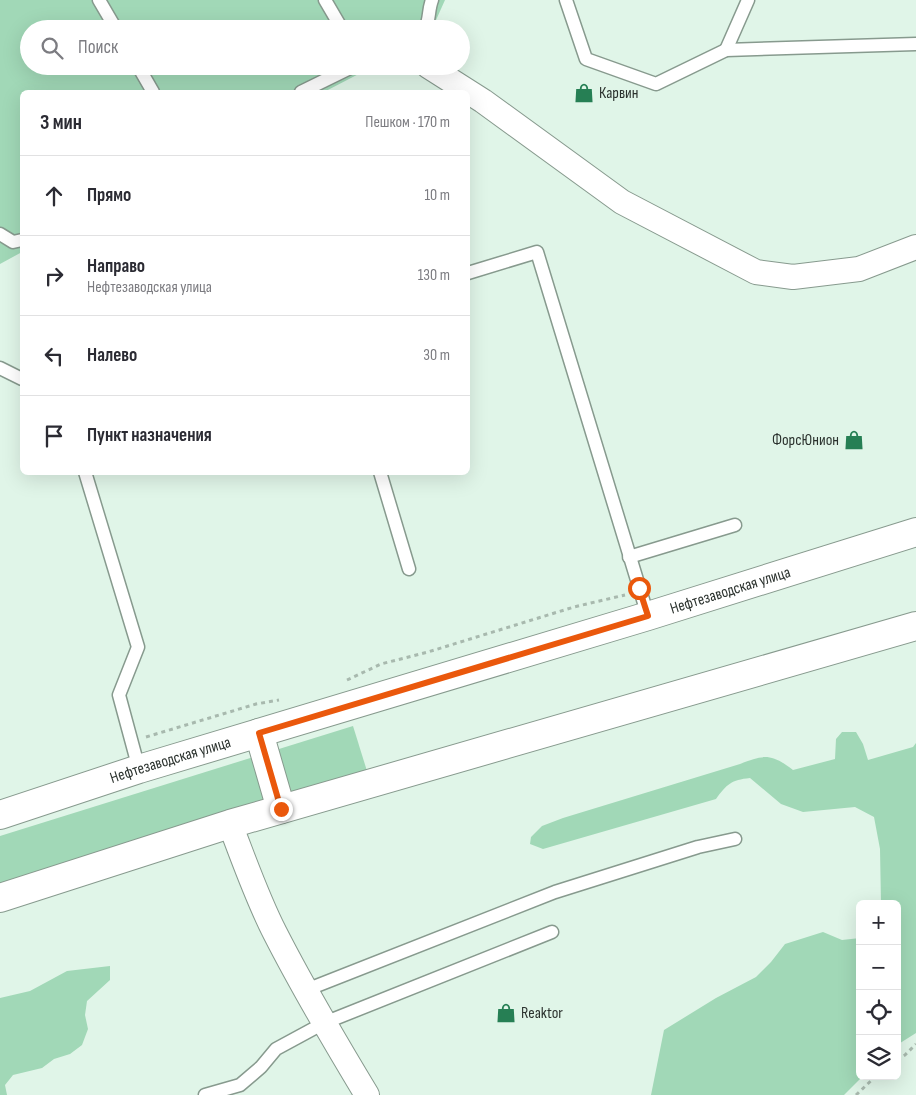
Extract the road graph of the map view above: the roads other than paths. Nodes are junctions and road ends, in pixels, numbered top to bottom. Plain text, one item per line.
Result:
1 (99, 0) edge
2 (325, 0) edge
3 (432, 0) edge
4 (566, 0) edge
5 (748, 0) edge
6 (111, 20) edge
7 (337, 20) edge
8 (428, 20) edge
9 (916, 44) edge
10 (726, 50) junction
11 (143, 75) edge
12 (336, 75) edge
13 (439, 75) edge
14 (152, 90) edge
15 (306, 90) edge
16 (457, 90) edge
17 (475, 105) edge
18 (0, 234) edge
19 (20, 240) edge
20 (916, 247) edge
21 (470, 272) edge
22 (0, 368) edge
23 (20, 378) edge
24 (86, 475) edge
25 (381, 475) edge
26 (735, 525) dead end
27 (916, 532) edge
28 (630, 557) junction
29 (409, 569) dead end
30 (648, 616) junction
31 (916, 626) edge
32 (259, 733) junction
33 (139, 769) junction
34 (281, 809) junction
35 (0, 815) edge
36 (230, 824) junction
37 (735, 839) dead end
38 (0, 898) edge
39 (552, 932) dead end
40 (306, 990) junction
41 (324, 1023) junction
42 (205, 1095) edge
43 (367, 1095) edge

1 - 6 lane
2 - 7 lane
3 - 8 lane
4 - 10 lane
5 - 10 lane
9 - 10 lane
11 - 14 lane
12 - 15 lane
13 - 16 street
17 - 20 street
18 - 19 lane
21 - 28 lane
22 - 23 lane
24 - 33 lane
25 - 29 lane
26 - 28 lane
27 - 30 main road, Нефтезаводская улица
28 - 30 lane
30 - 32 main road, Нефтезаводская улица
31 - 34 main road
32 - 33 main road, Нефтезаводская улица
32 - 34 main road
33 - 35 main road, Нефтезаводская улица
34 - 36 main road
36 - 38 main road
36 - 40 street
37 - 40 lane
39 - 41 lane
40 - 41 street
41 - 42 lane
41 - 43 street

